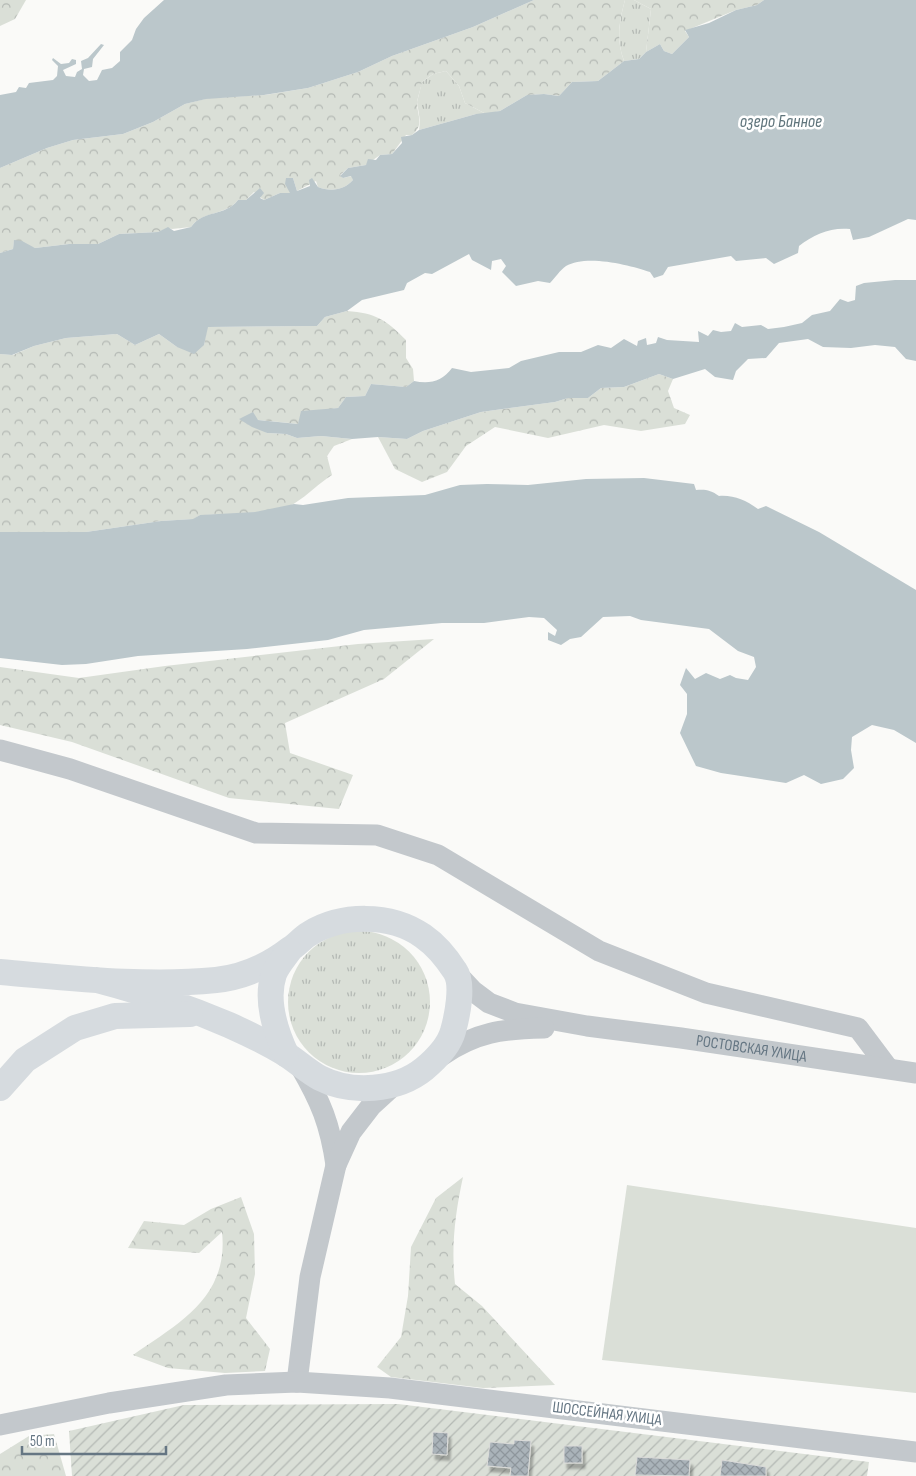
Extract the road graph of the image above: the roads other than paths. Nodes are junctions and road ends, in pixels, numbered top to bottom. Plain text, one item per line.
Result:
1 (0, 750) edge
2 (290, 950) junction
3 (0, 972) edge
4 (458, 975) junction
5 (97, 980) junction
6 (201, 1013) junction
7 (586, 1026) junction
8 (437, 1058) junction
9 (293, 1060) junction
10 (888, 1068) junction
11 (916, 1073) edge
12 (394, 1085) junction
13 (0, 1088) edge
14 (336, 1165) junction
15 (297, 1382) junction
16 (0, 1425) edge
17 (916, 1452) edge

1 - 10 street
2 - 4 main road
2 - 5 main road
2 - 9 main road
3 - 5 main road
4 - 7 street
4 - 8 main road
5 - 6 main road
6 - 9 main road
6 - 13 main road
7 - 8 street
7 - 10 street, РОСТОВСКАЯ УЛИЦА
8 - 12 main road
9 - 12 main road
9 - 14 street
10 - 11 street, РОСТОВСКАЯ УЛИЦА
12 - 14 street
14 - 15 street
15 - 16 street, ШОССЕЙНАЯ УЛИЦА
15 - 17 street, ШОССЕЙНАЯ УЛИЦА

